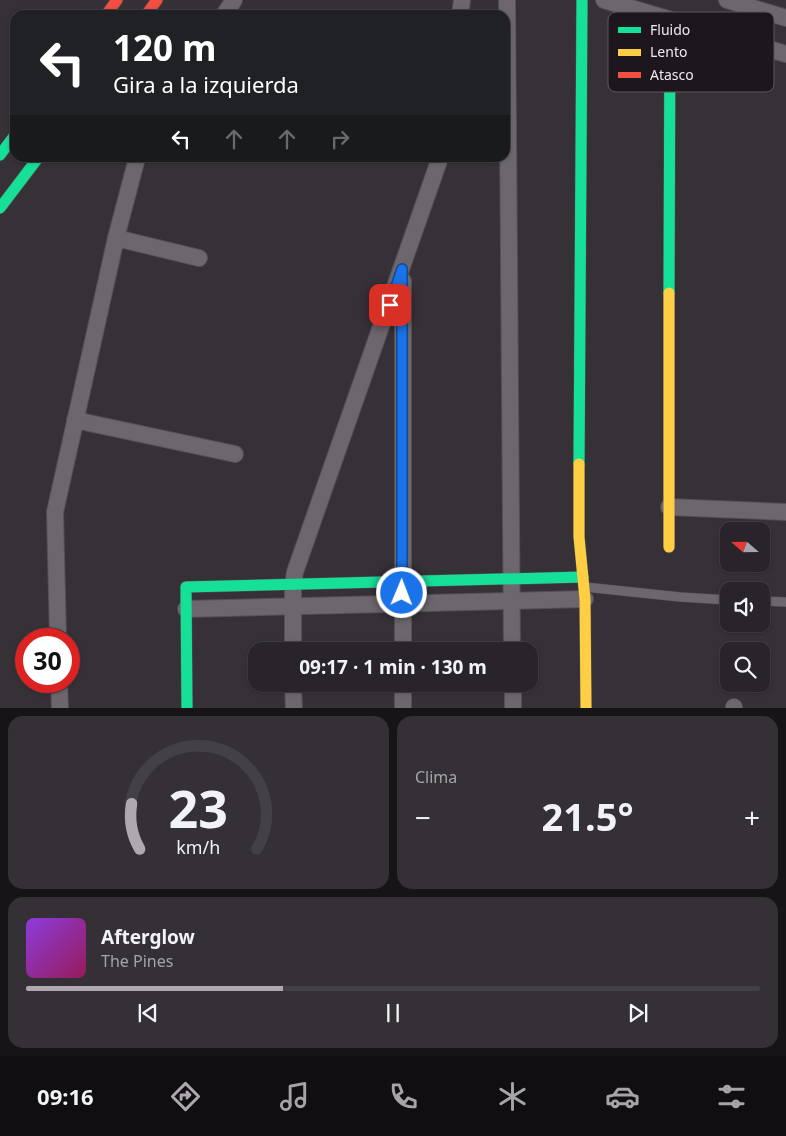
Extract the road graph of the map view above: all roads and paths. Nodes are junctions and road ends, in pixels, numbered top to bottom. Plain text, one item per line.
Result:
1 (582, 0) edge
2 (604, 0) edge
3 (727, 0) edge
4 (644, 12) edge
5 (766, 12) edge
6 (774, 14) edge
7 (786, 18) edge
8 (774, 50) edge
9 (786, 54) edge
10 (670, 92) edge
11 (10, 142) edge
12 (0, 155) edge
13 (35, 162) edge
14 (136, 162) edge
15 (439, 162) edge
16 (508, 162) edge
17 (0, 208) edge
18 (116, 238) junction
19 (199, 258) dead end
20 (402, 269) junction
21 (75, 420) junction
22 (235, 454) dead end
23 (669, 507) junction
24 (786, 512) edge
25 (669, 547) dead end
26 (512, 580) junction
27 (402, 582) junction
28 (293, 585) junction
29 (584, 588) junction
30 (720, 600) edge
31 (511, 601) junction
32 (770, 601) edge
33 (786, 602) edge
34 (402, 604) junction
35 (293, 606) junction
36 (186, 609) junction
37 (58, 628) edge
38 (293, 642) edge
39 (403, 642) edge
40 (512, 642) edge
41 (293, 692) edge
42 (403, 692) edge
43 (512, 692) edge
44 (59, 693) edge
45 (60, 708) edge
46 (187, 708) edge
47 (294, 708) edge
48 (403, 708) edge
49 (513, 708) edge
50 (586, 708) edge

1 - 29 main road
2 - 4 street
3 - 5 street
6 - 7 street
8 - 9 street
10 - 23 main road
11 - 12 main road
13 - 17 main road
14 - 18 street
15 - 20 street
16 - 26 street
18 - 19 street
18 - 21 street
20 - 27 street
20 - 28 street
21 - 22 street
21 - 37 street
23 - 24 street
23 - 25 main road
26 - 27 main road
26 - 29 main road
26 - 31 street
27 - 28 main road
27 - 34 street
28 - 35 street
28 - 36 main road
29 - 30 lane
29 - 31 street
29 - 50 main road
31 - 34 street
31 - 40 street
32 - 33 lane
34 - 35 street
34 - 39 street
35 - 36 street
35 - 38 street
36 - 46 main road
41 - 47 street
42 - 48 street
43 - 49 street
44 - 45 street

